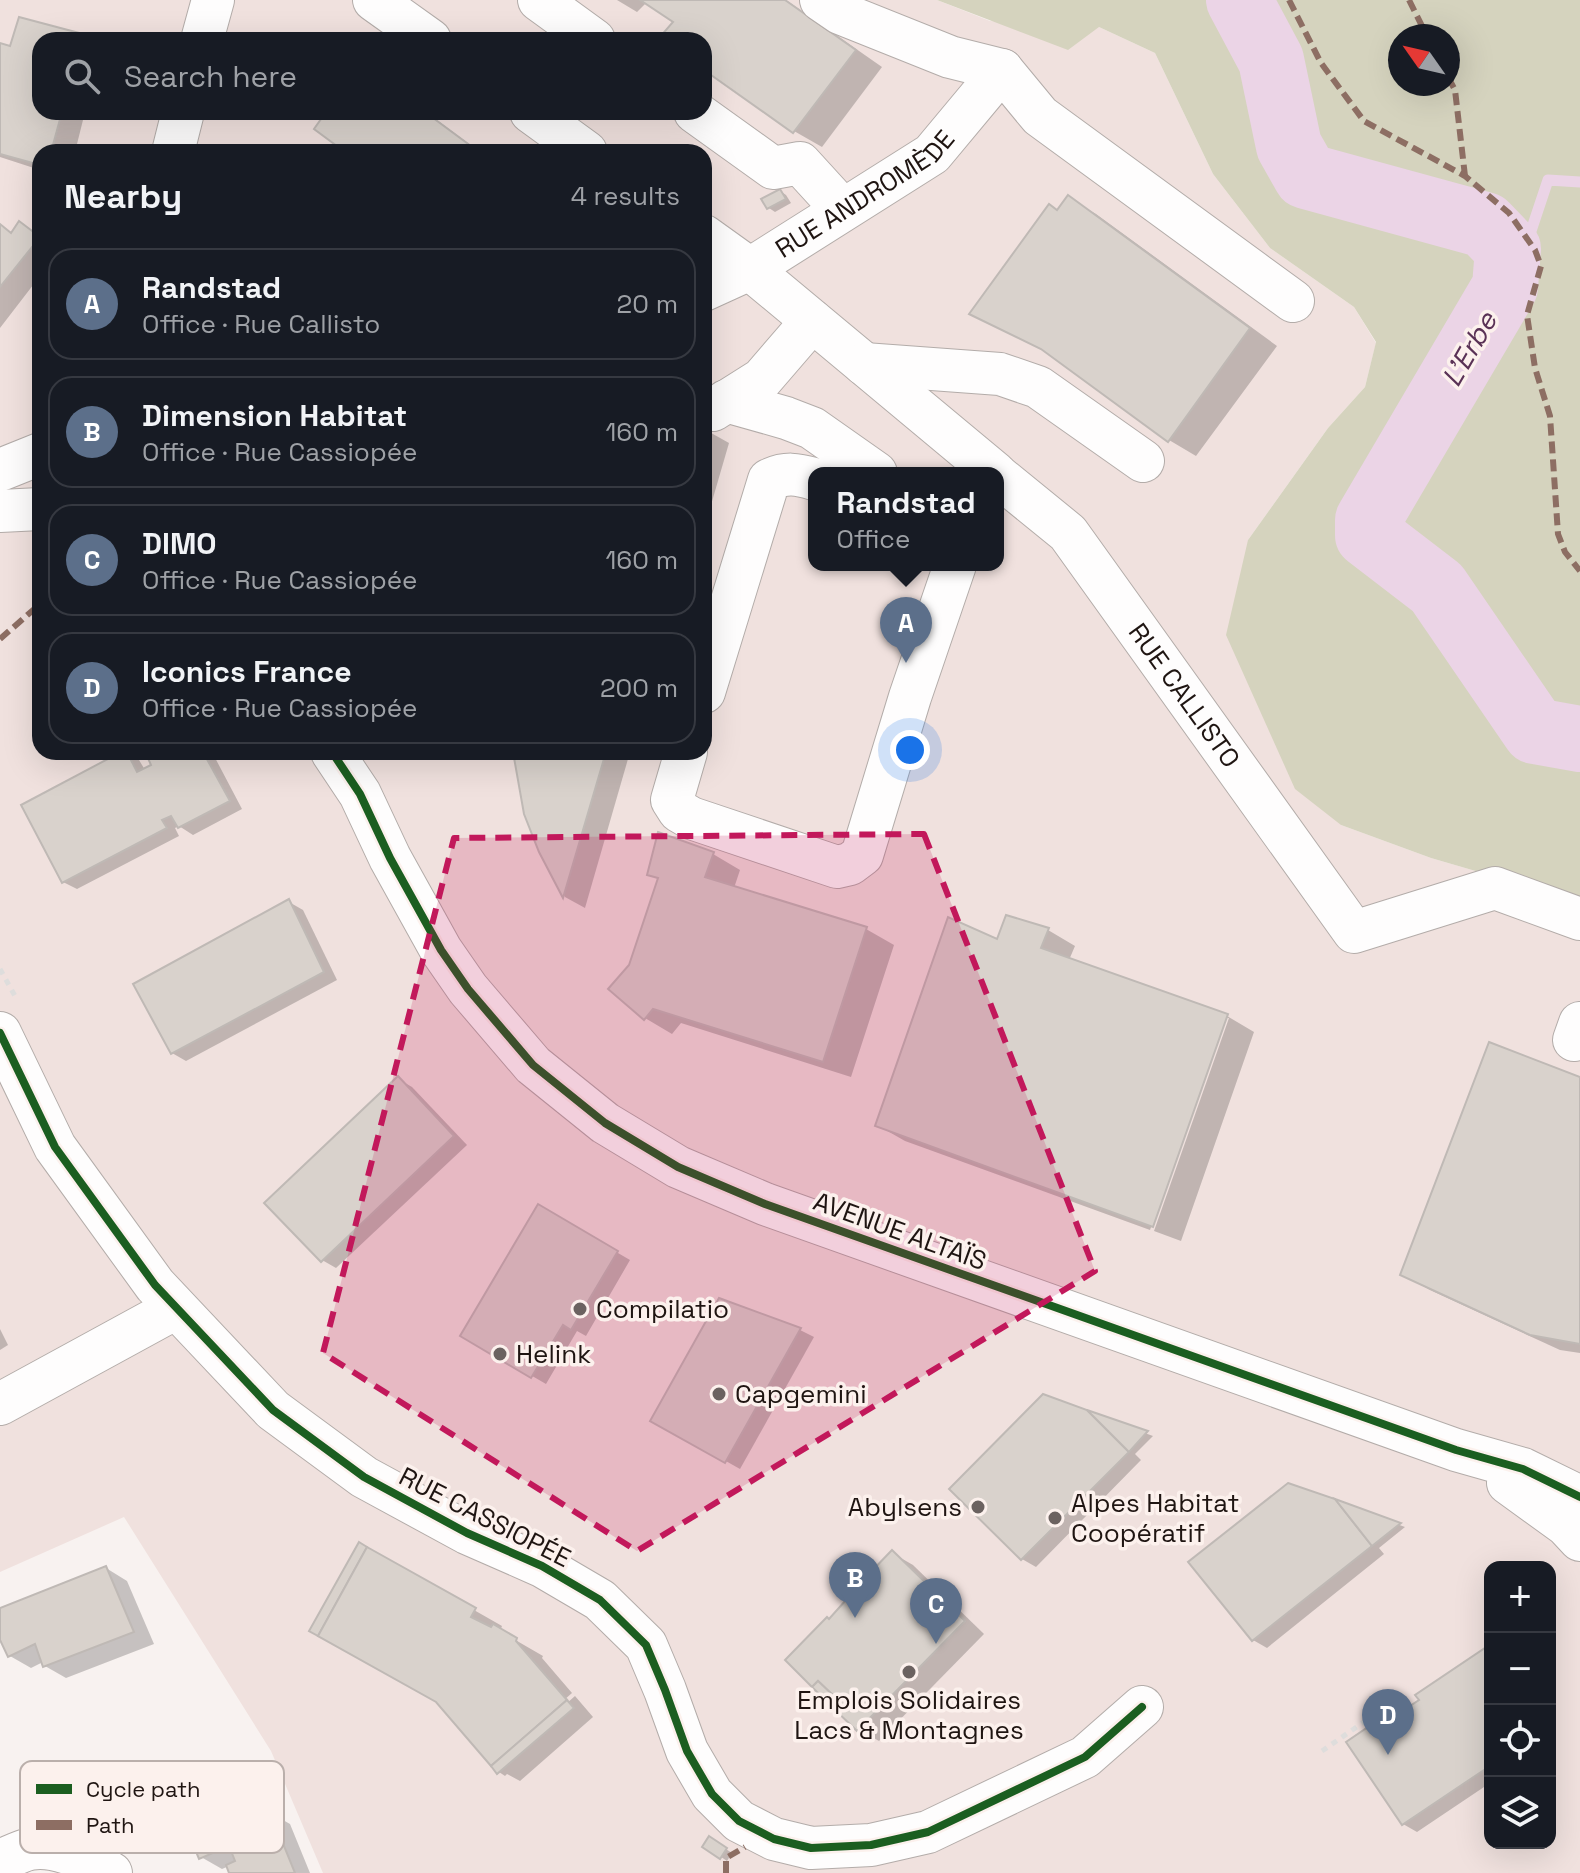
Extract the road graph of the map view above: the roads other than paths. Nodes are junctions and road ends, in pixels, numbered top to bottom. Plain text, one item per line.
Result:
1 (213, 0) edge
2 (374, 0) edge
3 (539, 0) edge
4 (821, 0) edge
5 (204, 32) edge
6 (419, 32) edge
7 (583, 32) edge
8 (1002, 70) junction
9 (542, 120) edge
10 (706, 120) edge
11 (575, 144) edge
12 (842, 209) junction
13 (712, 242) edge
14 (750, 269) junction
15 (712, 286) edge
16 (1293, 301) dead end
17 (812, 321) junction
18 (864, 364) junction
19 (715, 409) edge
20 (32, 457) edge
21 (1143, 461) dead end
22 (867, 467) edge
23 (983, 467) edge
24 (0, 470) edge
25 (808, 477) edge
26 (1004, 485) edge
27 (32, 509) edge
28 (0, 511) edge
29 (953, 571) edge
30 (712, 666) edge
31 (337, 760) edge
32 (350, 760) edge
33 (684, 760) edge
34 (360, 794) junction
35 (1580, 919) edge
36 (9, 1018) edge
37 (176, 1308) junction
38 (0, 1404) edge
39 (1456, 1450) junction
40 (1580, 1497) edge
41 (1580, 1540) edge
42 (1142, 1707) dead end
43 (20, 1853) edge
44 (61, 1853) edge
45 (0, 1861) edge
46 (111, 1873) edge

1 - 5 street
2 - 6 street
3 - 7 street
4 - 8 street
8 - 12 street, RUE ANDROMÈDE
8 - 16 street
9 - 11 street
10 - 12 street
12 - 14 street, RUE ANDROMÈDE
13 - 14 street, RUE CALLISTO
14 - 15 street, RUE ANDROMÈDE
14 - 17 street, RUE CALLISTO
17 - 18 street, RUE CALLISTO
17 - 19 street
18 - 21 street
18 - 23 street, RUE CALLISTO
19 - 22 street
20 - 24 street
25 - 30 street
26 - 35 street, RUE CALLISTO
27 - 28 street
29 - 33 street
31 - 34 street, AVENUE ALTAÏS
32 - 34 street, AVENUE ALTAÏS
34 - 39 street, AVENUE ALTAÏS
36 - 37 street, RUE CASSIOPÉE
37 - 38 street
37 - 42 street, RUE CASSIOPÉE
39 - 40 street, AVENUE ALTAÏS
39 - 41 street, AVENUE ALTAÏS
43 - 45 street
44 - 46 street

